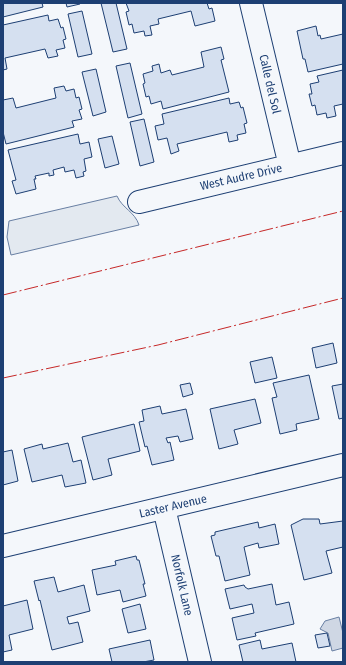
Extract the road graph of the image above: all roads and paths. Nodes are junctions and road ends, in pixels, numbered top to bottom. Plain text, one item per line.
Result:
1 (251, 3) edge
2 (343, 153) edge
3 (290, 166) junction
4 (139, 202) dead end
5 (343, 465) edge
6 (164, 508) junction
7 (3, 546) edge
8 (200, 662) edge

1 - 3 street, Calle del Sol
2 - 3 street, West Audre Drive
3 - 4 street, West Audre Drive
5 - 6 street, Laster Avenue
6 - 7 street, Laster Avenue
6 - 8 street, Norfolk Lane

